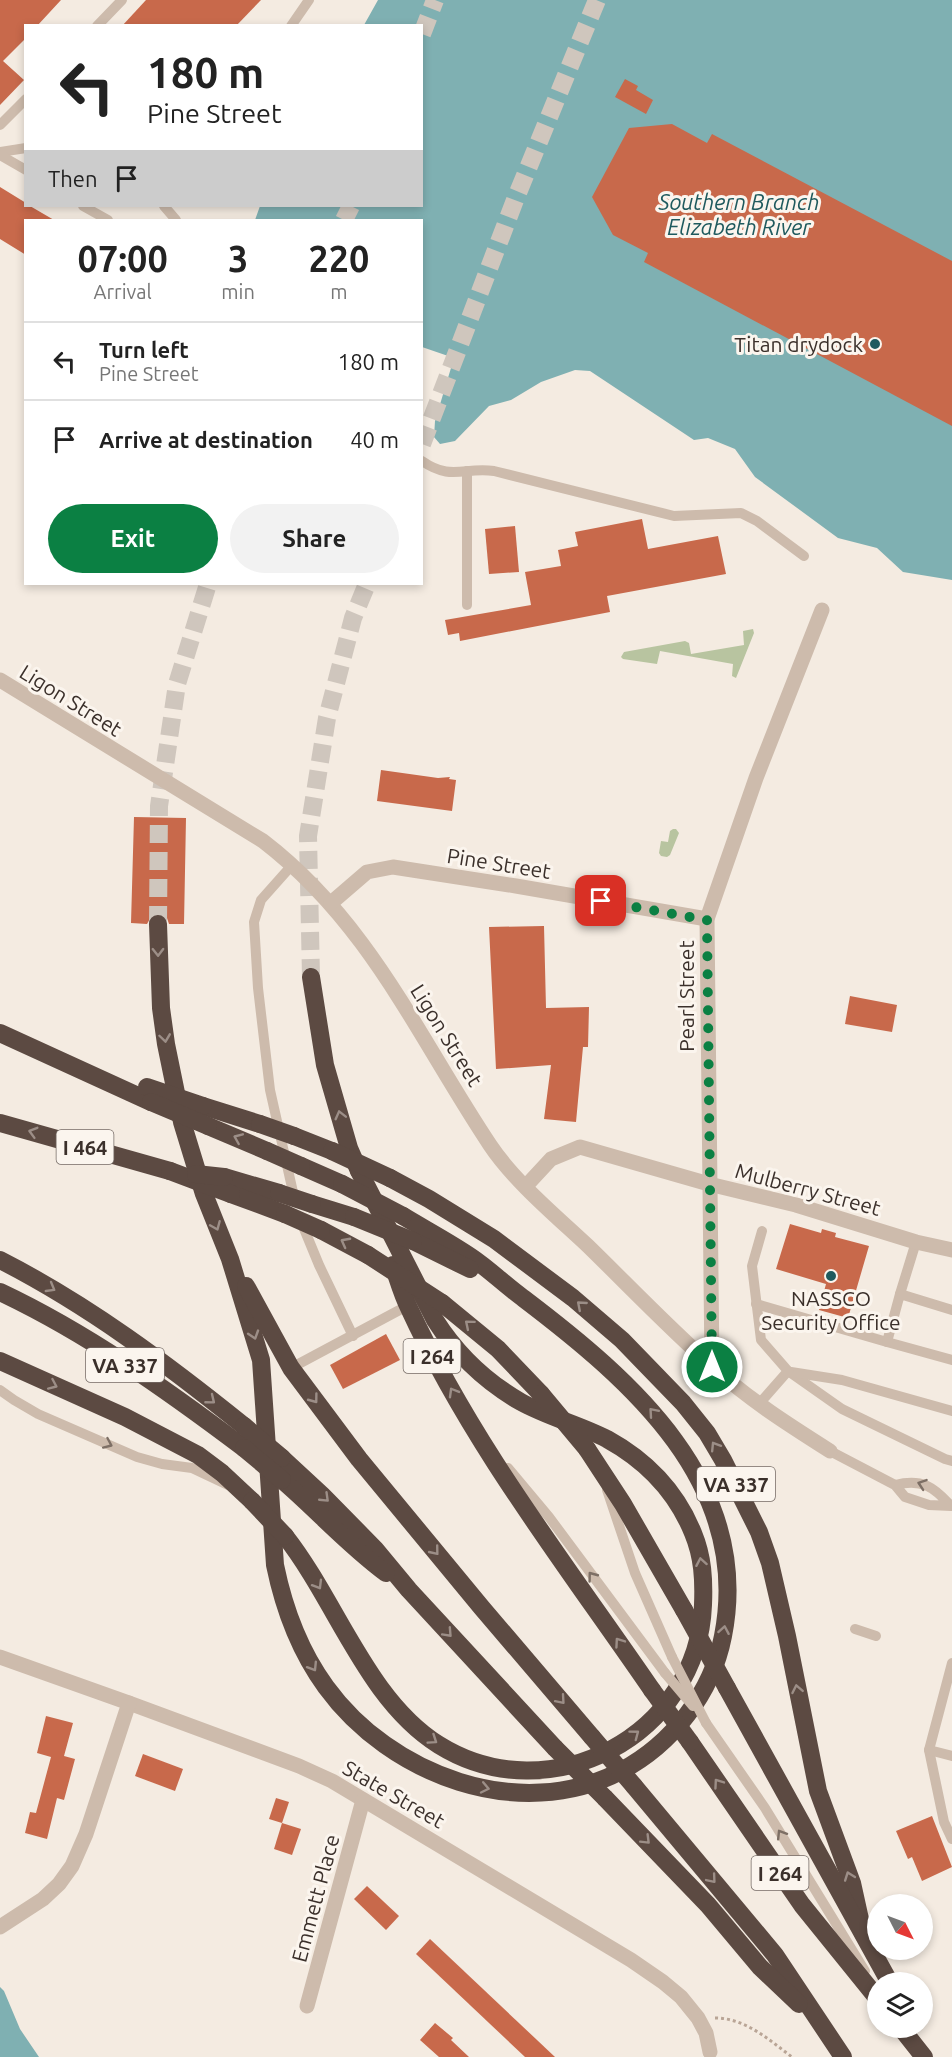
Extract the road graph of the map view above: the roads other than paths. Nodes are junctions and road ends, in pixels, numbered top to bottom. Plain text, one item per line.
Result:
1 (122, 0) edge
2 (309, 0) edge
3 (99, 24) edge
4 (292, 24) edge
5 (24, 101) edge
6 (0, 125) edge
7 (24, 148) edge
8 (0, 153) edge
9 (24, 169) edge
10 (85, 207) edge
11 (165, 207) edge
12 (106, 219) edge
13 (175, 219) edge
14 (423, 461) edge
15 (467, 471) junction
16 (804, 556) dead end
17 (467, 605) dead end
18 (822, 610) dead end
19 (0, 680) edge
20 (292, 864) junction
21 (331, 903) junction
22 (707, 920) junction
23 (158, 924) tunnel mouth
24 (311, 977) tunnel mouth
25 (0, 1033) edge
26 (149, 1094) junction
27 (0, 1123) edge
28 (358, 1171) junction
29 (709, 1184) junction
30 (227, 1186) junction
31 (525, 1186) junction
32 (762, 1231) dead end
33 (916, 1242) junction
34 (952, 1250) edge
35 (230, 1258) junction
36 (0, 1260) edge
37 (0, 1292) edge
38 (900, 1294) junction
39 (521, 1297) junction
40 (756, 1304) junction
41 (407, 1306) junction
42 (952, 1310) edge
43 (353, 1336) junction
44 (887, 1342) junction
45 (952, 1360) edge
46 (0, 1361) edge
47 (712, 1367) junction
48 (291, 1368) junction
49 (788, 1371) junction
50 (0, 1390) edge
51 (759, 1404) junction
52 (952, 1411) edge
53 (472, 1425) junction
54 (830, 1451) joint
55 (952, 1461) edge
56 (600, 1470) junction
57 (896, 1485) junction
58 (245, 1495) junction
59 (952, 1506) edge
60 (409, 1590) junction
61 (855, 1629) dead end
62 (876, 1636) dead end
63 (0, 1657) edge
64 (952, 1663) edge
65 (129, 1703) junction
66 (706, 1723) junction
67 (929, 1750) junction
68 (952, 1756) edge
69 (363, 1800) junction
70 (952, 1839) edge
71 (0, 1928) edge
72 (862, 1933) junction
73 (885, 1972) edge
74 (867, 1974) edge
75 (867, 1985) edge
76 (307, 2006) dead end
77 (822, 2027) junction
78 (909, 2038) edge
79 (922, 2038) edge
80 (710, 2052) dead end
81 (843, 2057) edge
82 (924, 2057) edge
83 (932, 2057) edge

1 - 3 lane
2 - 4 lane
5 - 6 lane
7 - 8 lane
8 - 9 lane
10 - 12 lane
11 - 13 lane
14 - 15 lane
15 - 16 lane
15 - 17 lane
18 - 22 street, Pearl Street
19 - 20 street, Ligon Street
20 - 21 street, Ligon Street
20 - 43 lane
21 - 22 street, Pine Street
21 - 31 street, Ligon Street
22 - 29 street, Pearl Street
23 -> 35 highway, I 264
28 -> 24 highway, I 264
25 - 26 highway, VA 337
39 -> 26 highway, bridge
72 -> 26 highway, VA 337, bridge
30 -> 27 highway, I 464, bridge
28 - 41 highway, I 264
58 -> 28 highway, bridge
29 - 31 street, Mulberry Street
29 - 33 street, Mulberry Street
29 - 47 street, Pearl Street
30 - 39 highway, bridge
56 -> 30 highway, bridge
31 - 47 street, Ligon Street
32 - 40 lane
33 - 34 street, Mulberry Street
33 - 38 lane
35 -> 39 highway
35 - 48 highway, I 264
36 -> 60 highway, bridge
37 - 60 highway, VA 337, bridge
38 - 42 lane
38 - 44 lane
40 - 44 lane
40 - 49 lane
41 - 43 lane
53 -> 41 highway, I 264
43 - 48 lane
44 - 45 lane
46 -> 58 highway
47 - 51 street, Ligon Street
48 -> 77 highway, I 264, bridge
49 - 51 lane
49 - 52 lane
49 - 55 lane
50 -> 58 lane
51 - 54 street, Ligon Street
66 -> 53 lane, bridge
75 -> 53 highway, I 264, bridge
54 - 57 lane
56 - 66 lane, bridge
56 - 72 highway, bridge
57 - 59 lane
59 -> 57 lane
60 -> 77 highway, VA 337, bridge
61 - 62 lane
63 - 65 street, State Street
64 - 67 lane
65 - 69 street, State Street
65 - 71 street
74 -> 66 lane
67 - 68 lane
67 - 70 lane
69 - 76 street, Emmett Place
69 - 80 street, State Street
72 - 73 highway, VA 337
77 - 81 highway, I 264
78 - 82 highway
79 - 83 highway

